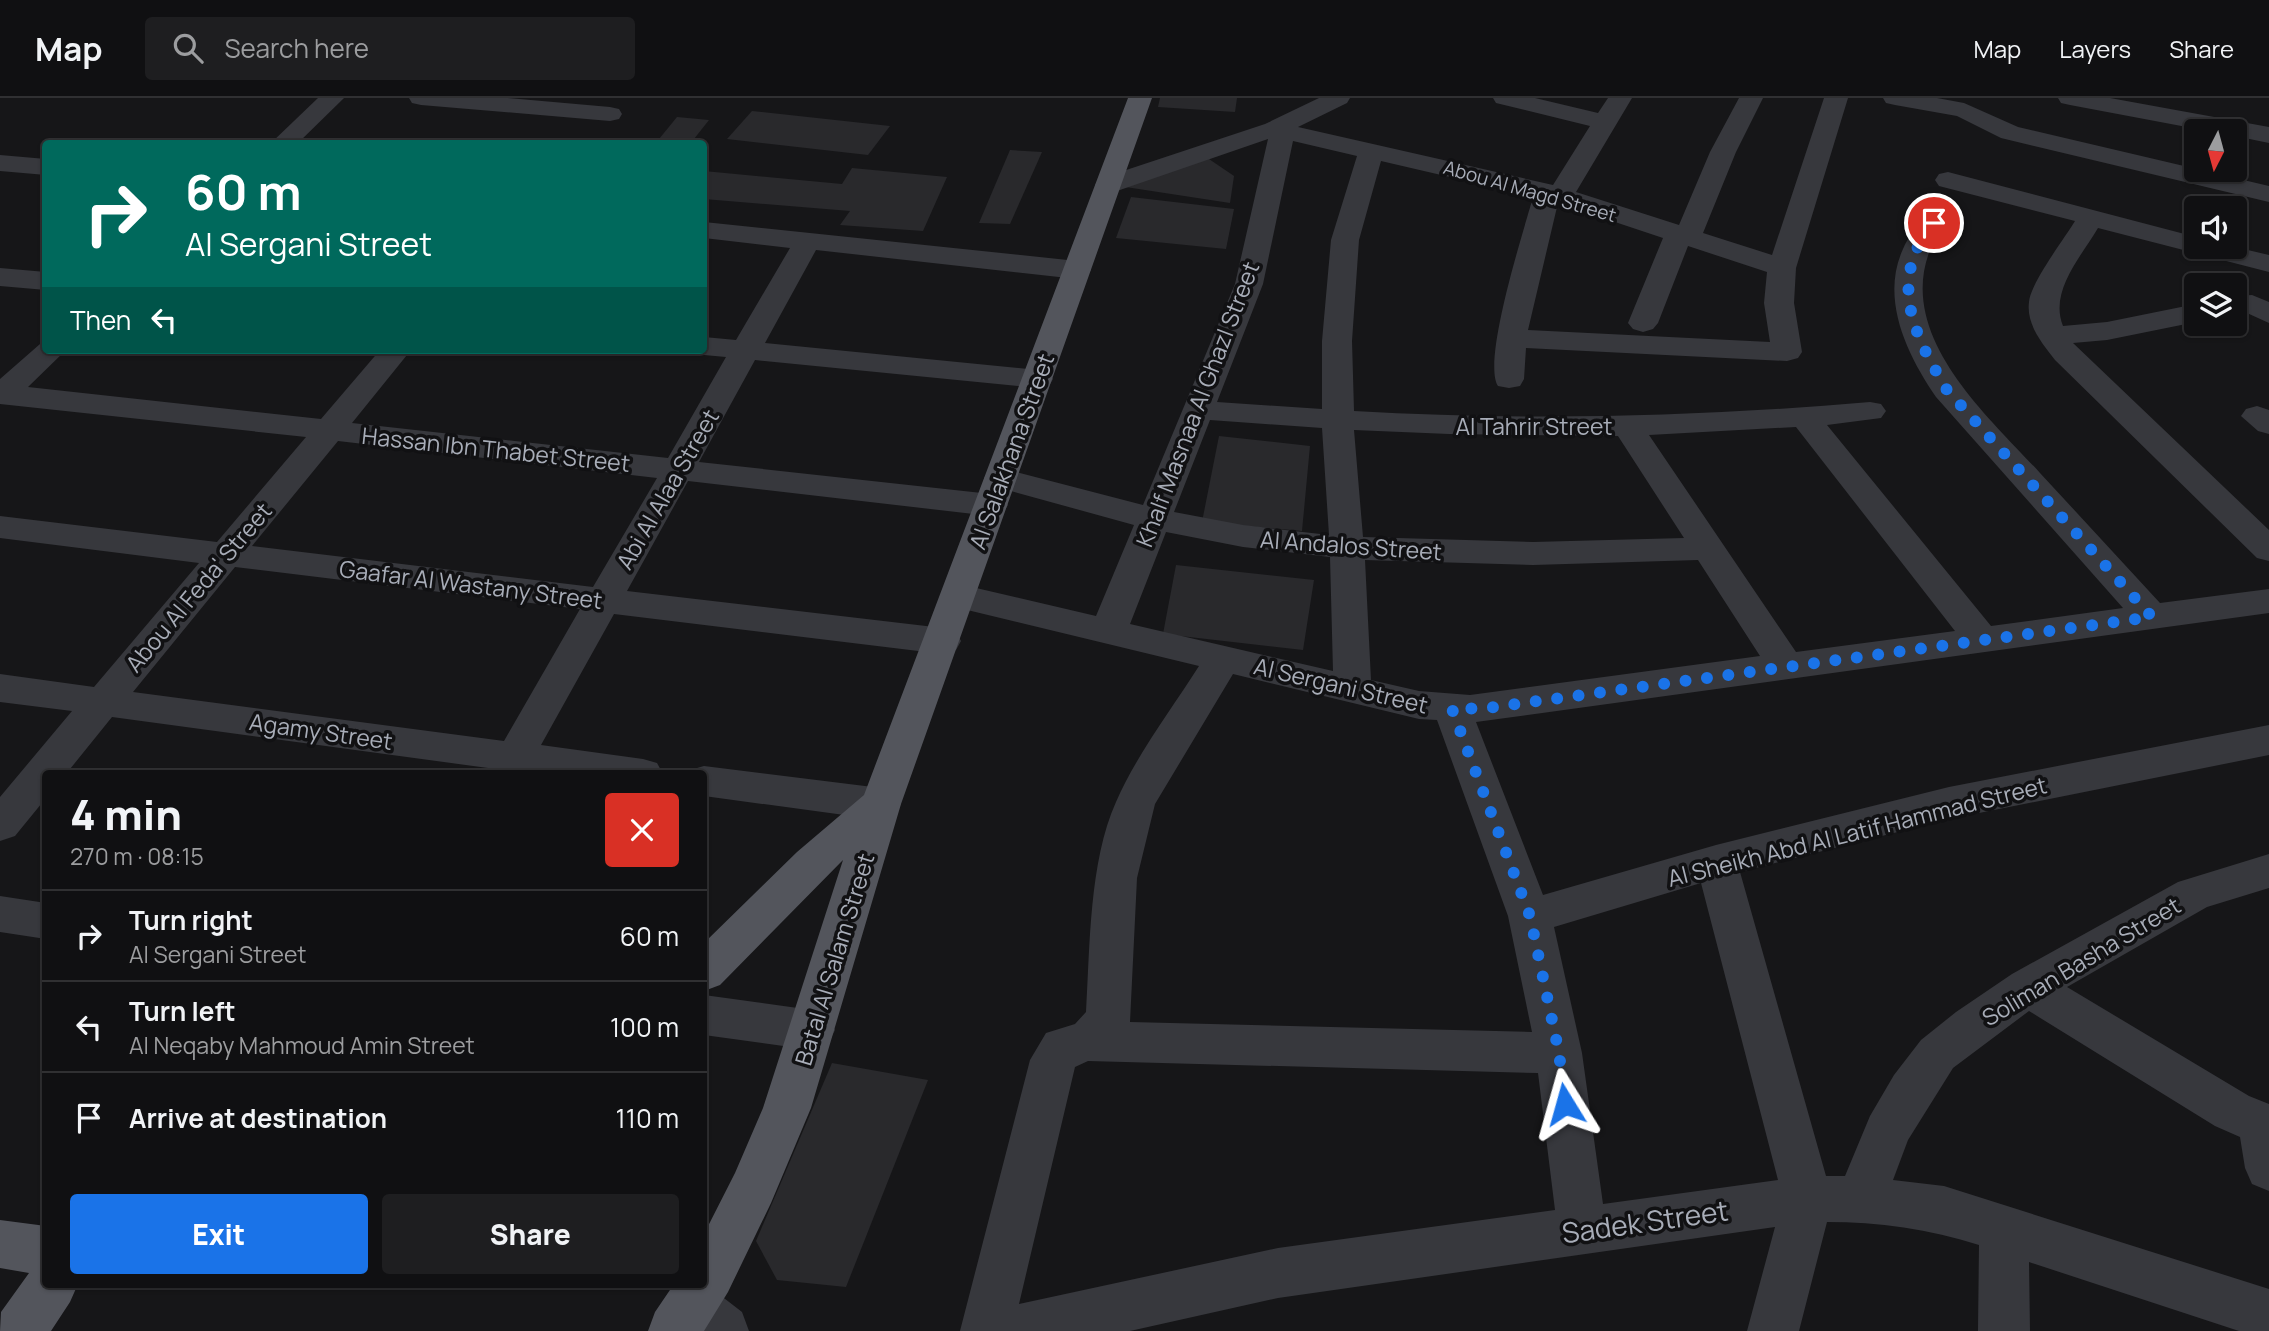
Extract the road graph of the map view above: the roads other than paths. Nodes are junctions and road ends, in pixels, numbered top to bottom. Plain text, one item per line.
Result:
1 (332, 98) edge
2 (421, 98) edge
3 (1140, 98) edge
4 (1338, 98) edge
5 (1504, 98) edge
6 (1620, 98) edge
7 (1751, 98) edge
8 (1836, 98) edge
9 (1895, 98) edge
10 (2070, 98) edge
11 (617, 106) edge
12 (1604, 122) junction
13 (1278, 130) junction
14 (592, 134) dead end
15 (2269, 135) edge
16 (286, 140) edge
17 (1372, 150) junction
18 (0, 163) edge
19 (42, 167) edge
20 (1948, 180) dead end
21 (1108, 185) junction
22 (1556, 194) junction
23 (2269, 194) edge
24 (2091, 217) junction
25 (1934, 223) dead end
26 (707, 230) edge
27 (1683, 237) junction
28 (808, 240) junction
29 (2184, 242) edge
30 (2247, 258) edge
31 (2269, 264) edge
32 (1782, 268) junction
33 (1077, 270) junction
34 (0, 277) edge
35 (42, 281) edge
36 (2247, 304) edge
37 (2269, 314) edge
38 (2184, 315) edge
39 (1643, 323) dead end
40 (2052, 336) junction
41 (1511, 338) junction
42 (707, 346) edge
43 (746, 350) junction
44 (46, 354) edge
45 (393, 354) edge
46 (1038, 379) junction
47 (1510, 379) dead end
48 (1, 394) edge
49 (1197, 410) junction
50 (1870, 411) dead end
51 (1806, 419) junction
52 (1338, 421) junction
53 (1628, 426) junction
54 (330, 430) junction
55 (678, 470) junction
56 (996, 492) junction
57 (1154, 518) junction
58 (0, 527) edge
59 (1708, 548) junction
60 (1347, 549) junction
61 (2269, 550) edge
62 (226, 555) junction
63 (959, 596) junction
64 (604, 600) junction
65 (2269, 601) edge
66 (2152, 617) junction
67 (1108, 632) junction
68 (1982, 640) junction
69 (943, 641) junction
70 (1223, 659) junction
71 (1786, 666) junction
72 (0, 688) edge
73 (1352, 688) junction
74 (103, 702) junction
75 (1452, 709) junction
76 (2269, 740) edge
77 (510, 765) edge
78 (46, 770) edge
79 (584, 770) edge
80 (42, 775) edge
81 (707, 781) edge
82 (881, 804) junction
83 (0, 825) edge
84 (1716, 862) junction
85 (2269, 871) edge
86 (0, 914) edge
87 (1530, 916) junction
88 (42, 920) edge
89 (707, 969) edge
90 (2028, 987) junction
91 (707, 1015) edge
92 (812, 1030) junction
93 (1088, 1041) junction
94 (1559, 1053) junction
95 (2267, 1140) edge
96 (1808, 1199) junction
97 (1861, 1199) junction
98 (2004, 1229) junction
99 (1582, 1230) junction
100 (0, 1244) edge
101 (42, 1250) edge
102 (48, 1288) edge
103 (2269, 1315) edge
104 (691, 1323) edge
105 (20, 1331) edge
106 (986, 1331) edge
107 (1013, 1331) edge
108 (1773, 1331) edge
109 (2004, 1331) edge

1 - 16 street
2 - 11 street
3 - 21 main road, Al Salakhana Street
4 - 13 street
5 - 12 street
6 - 12 street
7 - 27 street
8 - 32 street
9 - 23 street
10 - 15 street
11 - 14 street
12 - 22 street
13 - 17 street, Abou Al Magd Street
13 - 21 street
13 - 49 street, Khalf Masnaa Al Ghazl Street
17 - 22 street, Abou Al Magd Street
17 - 52 street
18 - 19 street
20 - 24 street
21 - 33 main road, Al Salakhana Street
22 - 27 street, Abou Al Magd Street
22 - 41 street
24 - 29 street
24 - 40 street
25 - 66 street
26 - 28 street
27 - 32 street, Abou Al Magd Street
27 - 39 street
28 - 33 street
28 - 43 street, Abi Al Alaa Street
30 - 31 street
32 - 41 street
33 - 46 main road, Al Salakhana Street
34 - 35 street
36 - 37 street
38 - 40 street
40 - 61 street
41 - 47 street
42 - 43 street
43 - 46 street
43 - 55 street, Abi Al Alaa Street
44 - 48 street
45 - 54 street, Abou Al Feda' Street
46 - 56 main road, Al Salakhana Street
48 - 54 street, Hassan Ibn Thabet Street
49 - 52 street, Al Tahrir Street
49 - 57 street, Khalf Masnaa Al Ghazl Street
50 - 51 street, Al Tahrir Street
51 - 53 street, Al Tahrir Street
51 - 68 street
52 - 53 street, Al Tahrir Street
52 - 60 street
53 - 59 street
54 - 55 street, Hassan Ibn Thabet Street
54 - 62 street, Abou Al Feda' Street
55 - 56 street, Hassan Ibn Thabet Street
55 - 64 street, Abi Al Alaa Street
56 - 57 street, Al Andalos Street
56 - 63 main road, Al Salakhana Street
57 - 60 street, Al Andalos Street
57 - 67 street, Khalf Masnaa Al Ghazl Street
58 - 62 street, Gaafar Al Wastany Street
59 - 60 street, Al Andalos Street
59 - 71 street
60 - 73 street
62 - 64 street, Gaafar Al Wastany Street
62 - 74 street, Abou Al Feda' Street
63 - 67 street, Al Sergani Street
63 - 69 main road, Al Salakhana Street
64 - 69 street, Gaafar Al Wastany Street
64 - 77 street, Abi Al Alaa Street
65 - 66 street, Al Sergani Street
66 - 68 street, Al Sergani Street
67 - 70 street, Al Sergani Street
68 - 71 street, Al Sergani Street
69 - 82 main road, Al Salakhana Street
70 - 73 street, Al Sergani Street
70 - 93 street
71 - 75 street, Al Sergani Street
72 - 74 street, Agamy Street
73 - 75 street, Al Sergani Street
74 - 77 street, Agamy Street
74 - 78 street, Abou Al Feda' Street
75 - 87 street
76 - 84 street, Al Sheikh Abd Al Latif Hammad Street
77 - 79 street, Agamy Street
80 - 83 street, Abou Al Feda' Street
81 - 82 street
82 - 89 main road, Batal Al Salam Street
82 - 92 main road, Batal Al Salam Street
84 - 87 street, Al Sheikh Abd Al Latif Hammad Street
84 - 96 street
85 - 90 street, Soliman Basha Street
86 - 88 street
87 - 94 street
90 - 95 street
90 - 97 street, Soliman Basha Street
91 - 92 street
92 - 104 main road, Batal Al Salam Street
93 - 94 street
93 - 106 street
94 - 99 street
96 - 97 street, Sadek Street
96 - 99 street, Sadek Street
96 - 108 street
97 - 98 street, Sadek Street
98 - 103 street, Sadek Street
98 - 109 street
99 - 107 street, Sadek Street
100 - 101 main road
102 - 105 main road

